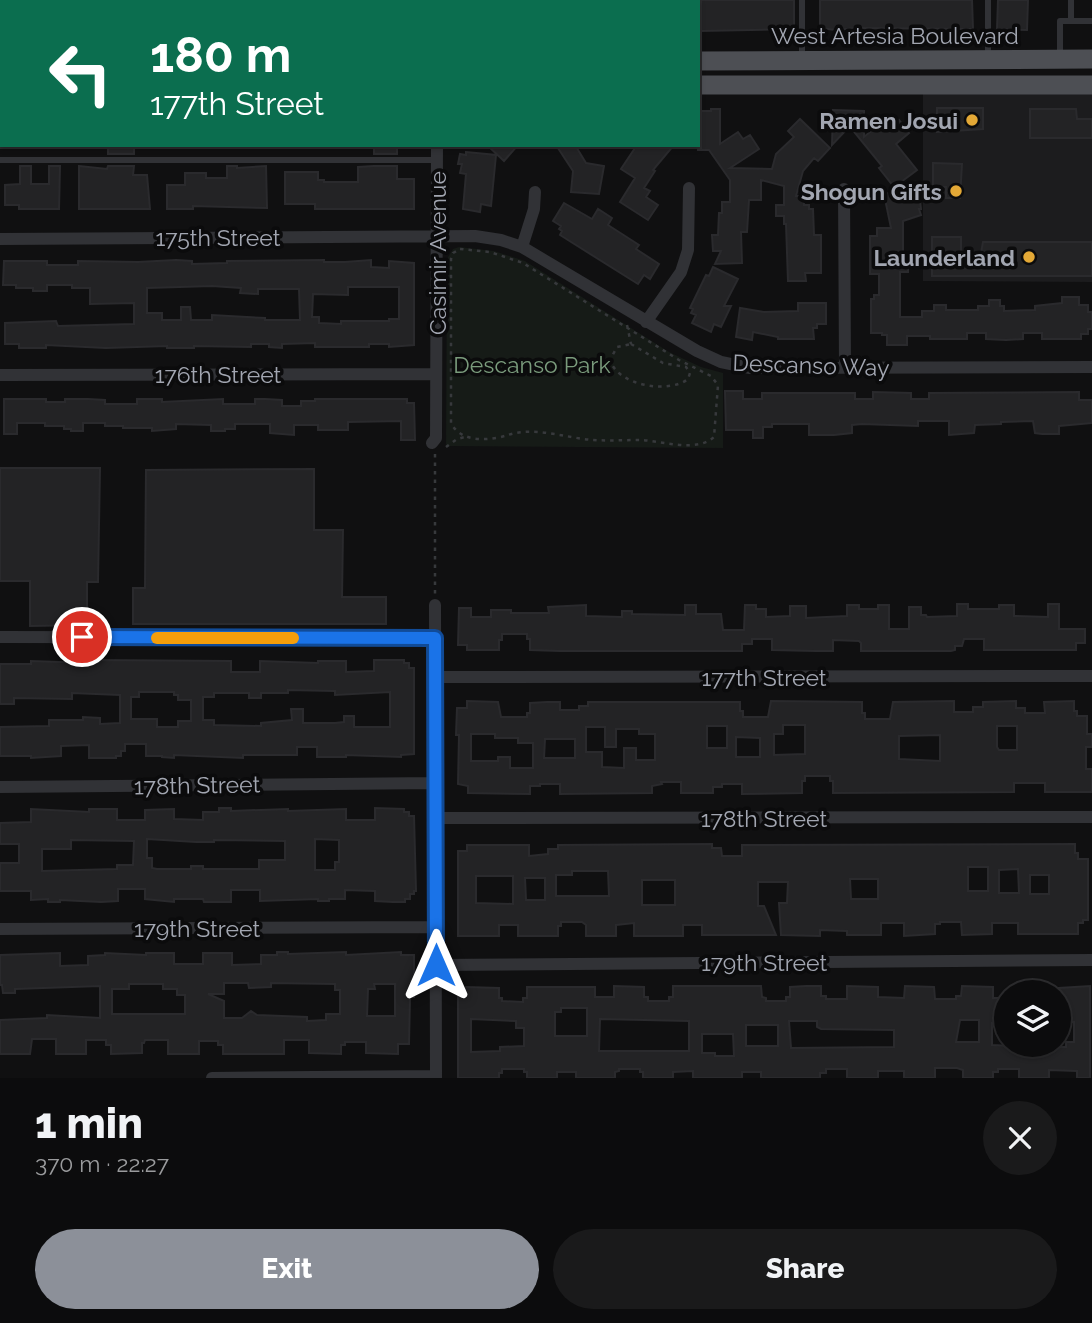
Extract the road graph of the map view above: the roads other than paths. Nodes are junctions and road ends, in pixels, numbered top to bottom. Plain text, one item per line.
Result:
1 (802, 0) edge
2 (988, 0) edge
3 (1072, 0) edge
4 (1072, 21) junction
5 (1092, 21) edge
6 (988, 59) junction
7 (1060, 59) junction
8 (1092, 59) edge
9 (802, 60) junction
10 (700, 61) edge
11 (700, 85) edge
12 (1092, 85) edge
13 (437, 147) edge
14 (0, 160) edge
15 (437, 160) junction
16 (689, 188) dead end
17 (844, 189) dead end
18 (535, 192) dead end
19 (437, 236) junction
20 (0, 239) edge
21 (522, 247) junction
22 (646, 322) junction
23 (845, 367) junction
24 (1092, 367) edge
25 (0, 374) edge
26 (436, 374) junction
27 (432, 443) road end
28 (435, 605) road end
29 (0, 637) edge
30 (435, 638) junction
31 (1092, 676) edge
32 (435, 677) junction
33 (435, 783) junction
34 (0, 787) edge
35 (1092, 817) edge
36 (435, 818) junction
37 (435, 927) junction
38 (0, 929) edge
39 (1092, 960) edge
40 (436, 965) junction
41 (436, 1077) edge
42 (212, 1078) edge

1 - 9 lane
2 - 6 lane
3 - 4 lane
4 - 5 lane
4 - 7 lane
6 - 7 main road, West Artesia Boulevard
6 - 9 main road, West Artesia Boulevard
7 - 8 main road, West Artesia Boulevard
9 - 10 main road, West Artesia Boulevard
11 - 12 main road
13 - 15 street, Casimir Avenue
14 - 15 lane
15 - 19 street, Casimir Avenue
16 - 22 street
17 - 23 street
18 - 21 street
19 - 20 street, 175th Street
19 - 21 street, Descanso Way
19 - 26 street, Casimir Avenue
21 - 22 street, Descanso Way
22 - 23 street, Descanso Way
23 - 24 street, Descanso Way
25 - 26 street, 176th Street
26 - 27 street, Casimir Avenue
28 - 30 street
29 - 30 street
30 - 32 street
31 - 32 street, 177th Street
32 - 33 street
33 - 34 street, 178th Street
33 - 36 street
35 - 36 street, 178th Street
36 - 37 street
37 - 38 street, 179th Street
37 - 40 street
39 - 40 street, 179th Street
40 - 41 street
41 - 42 street

